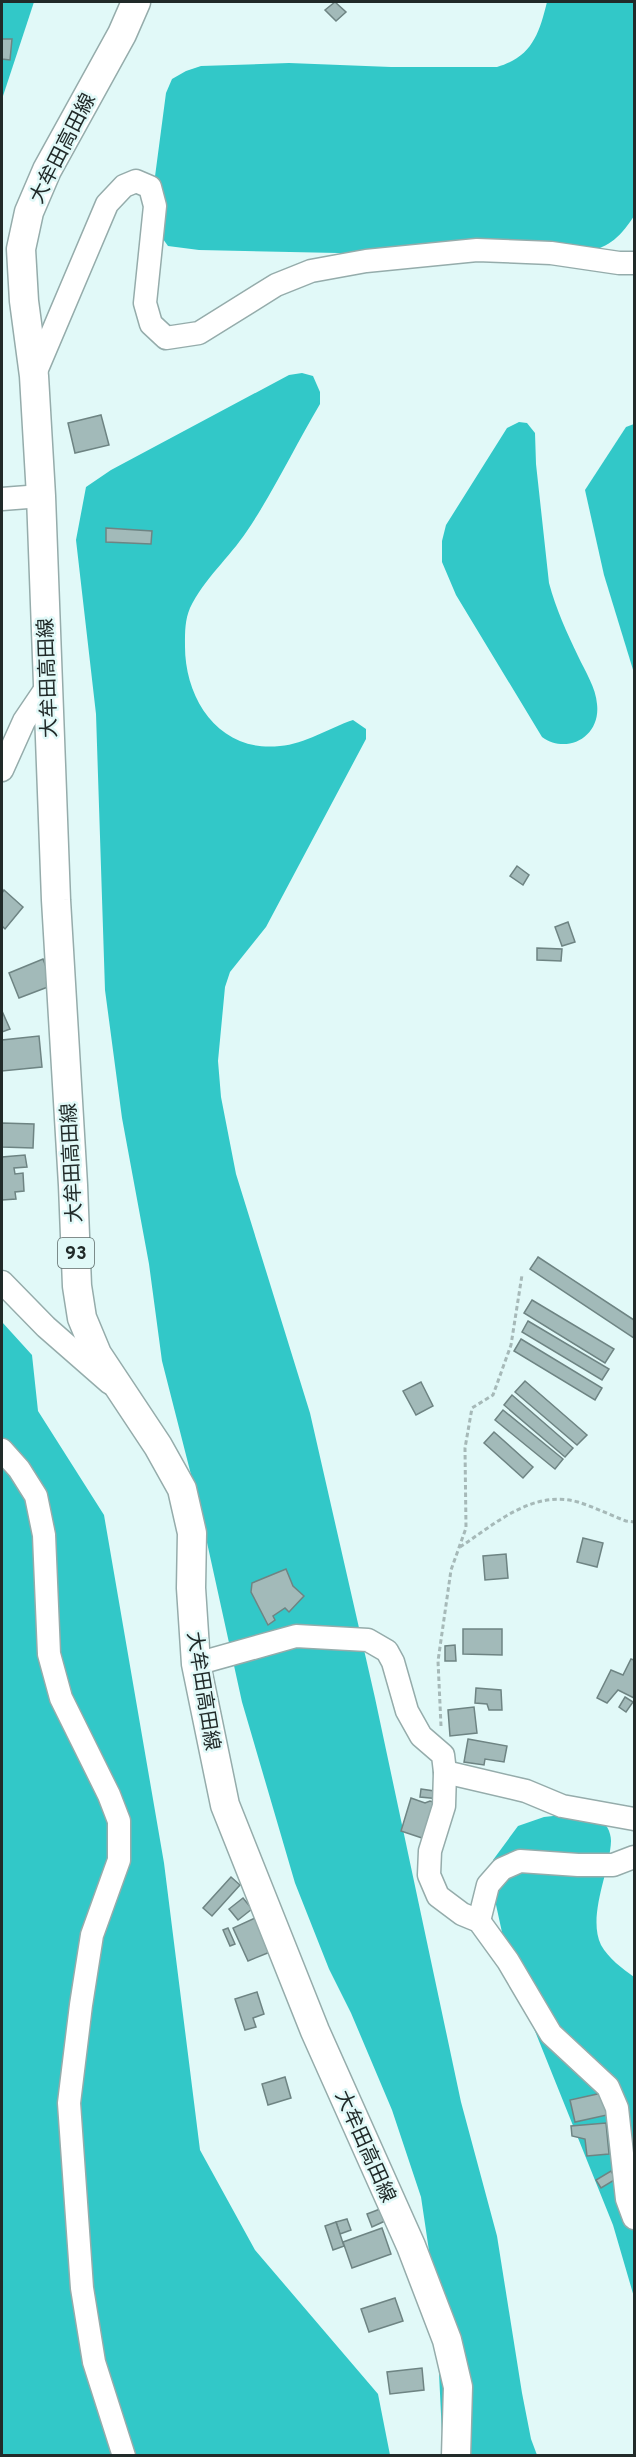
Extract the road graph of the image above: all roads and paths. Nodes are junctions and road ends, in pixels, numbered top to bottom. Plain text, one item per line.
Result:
1 (136, 2) edge
2 (634, 263) edge
3 (34, 376) junction
4 (41, 496) junction
5 (2, 499) edge
6 (47, 687) junction
7 (2, 770) edge
8 (522, 1275) dead end
9 (2, 1282) edge
10 (123, 1393) junction
11 (2, 1450) edge
12 (634, 1522) edge
13 (459, 1548) junction
14 (196, 1664) junction
15 (444, 1763) junction
16 (634, 1819) edge
17 (634, 1857) edge
18 (479, 1922) junction
19 (628, 2137) edge
20 (634, 2218) edge
21 (124, 2456) edge
22 (456, 2456) edge

1 - 3 main road, 大牟田高田線 / 93
2 - 3 street
3 - 4 main road, 大牟田高田線 / 93
4 - 5 street
4 - 6 main road, 大牟田高田線 / 93
6 - 7 street
6 - 10 main road, 大牟田高田線 / 93
8 - 13 path
9 - 10 street
10 - 14 main road, 大牟田高田線 / 93
11 - 21 street
12 - 13 path
13 - 15 path
14 - 15 street
14 - 22 main road, 大牟田高田線 / 93
15 - 16 street
15 - 18 street
17 - 18 street
18 - 19 street
19 - 20 street

